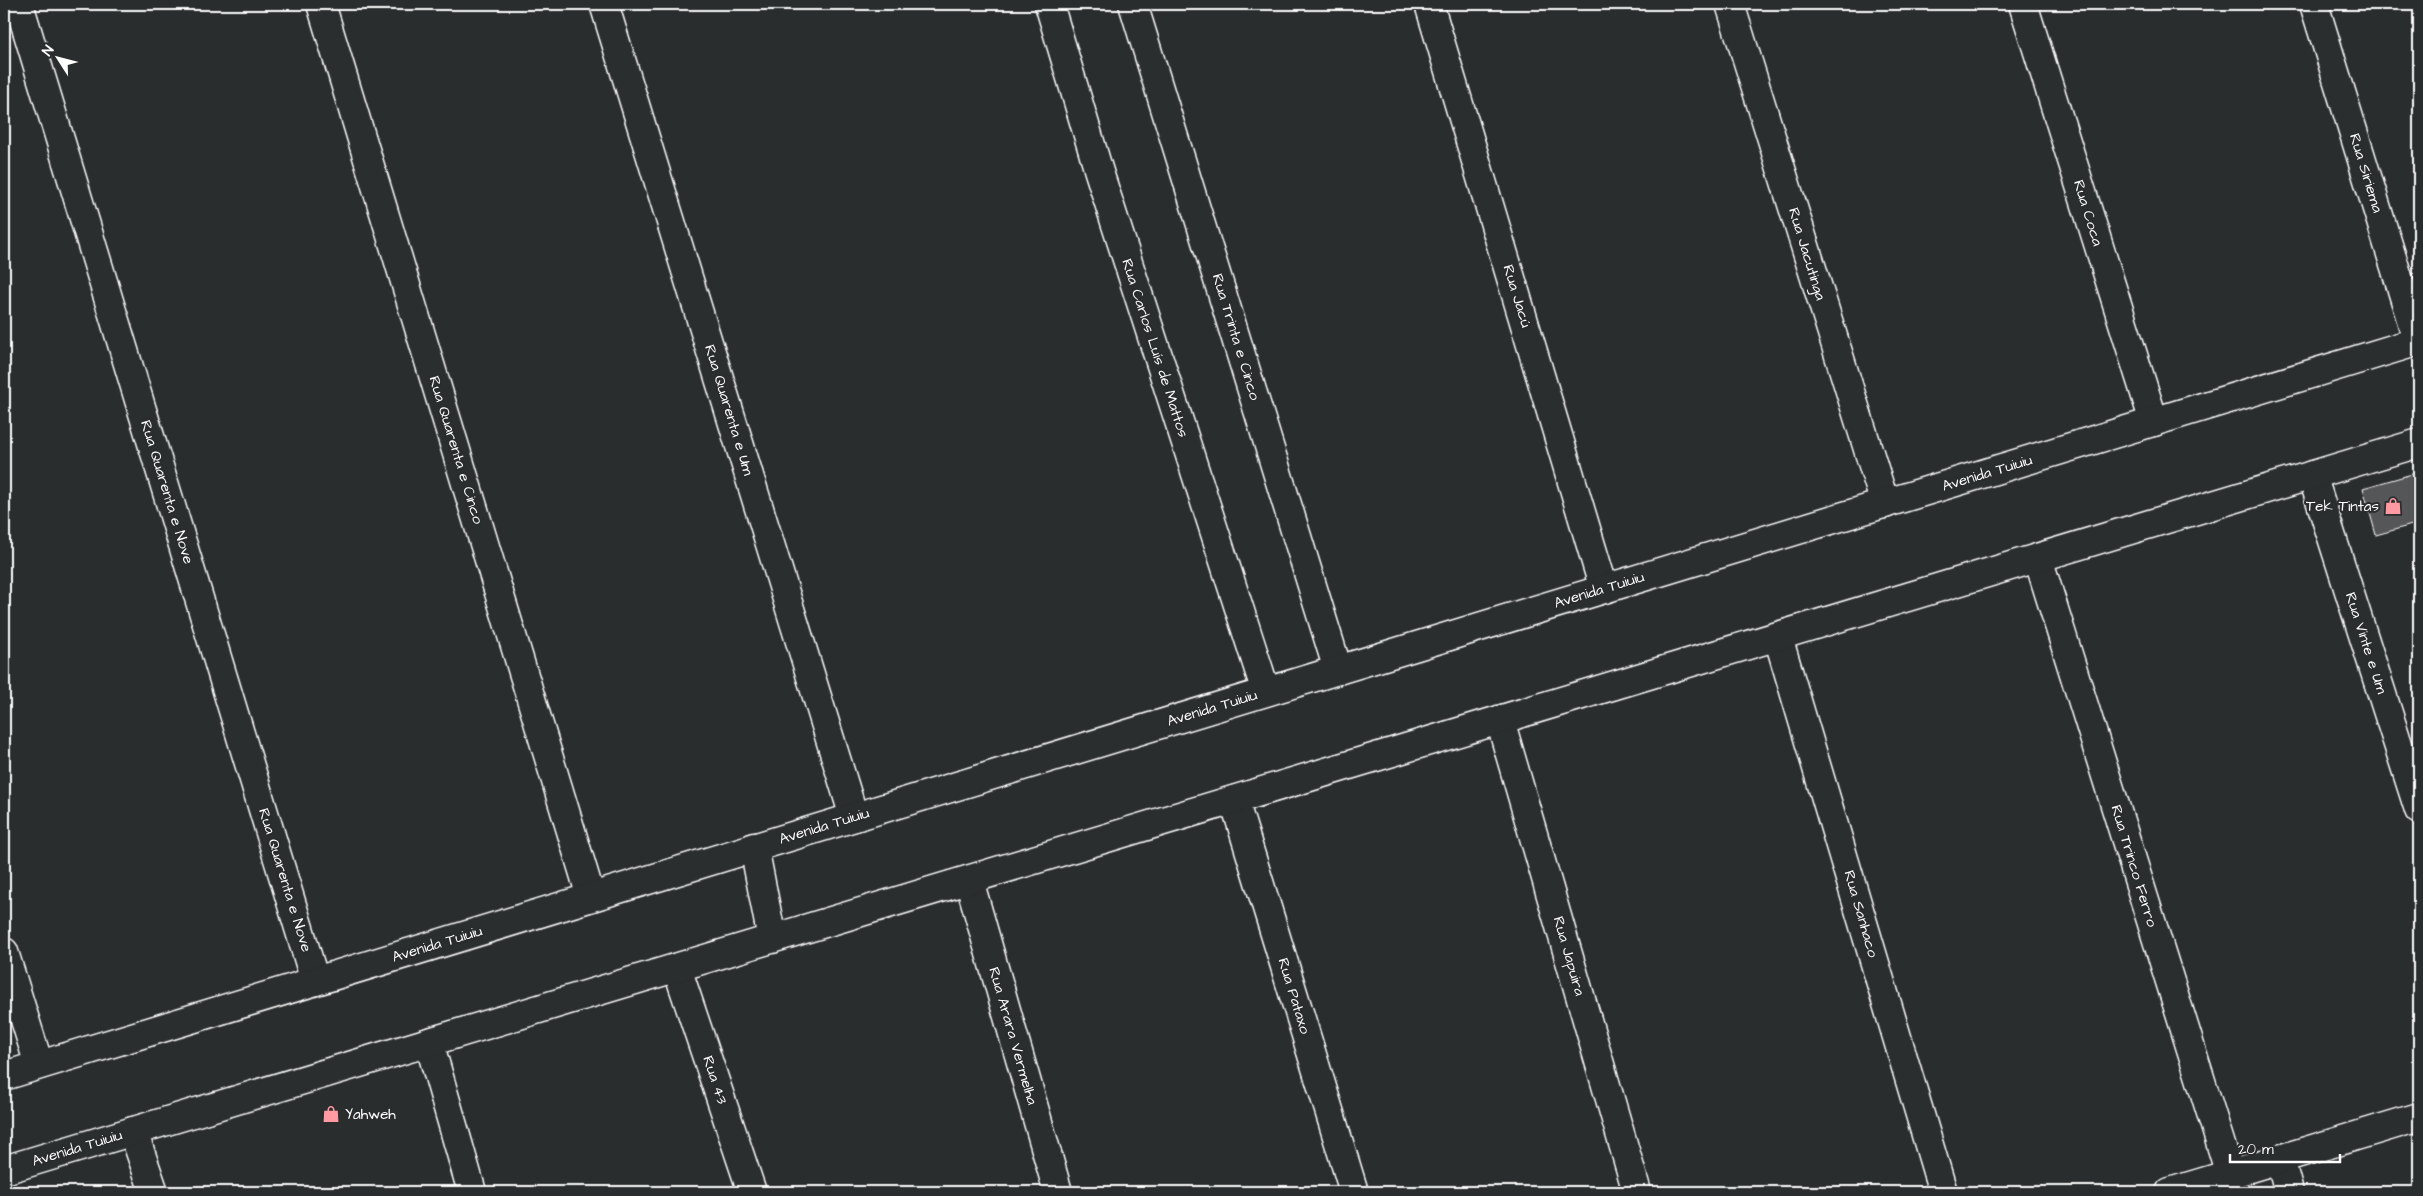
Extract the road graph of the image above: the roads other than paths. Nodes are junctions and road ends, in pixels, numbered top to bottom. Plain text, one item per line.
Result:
1 (13, 4) edge
2 (19, 4) edge
3 (320, 4) edge
4 (604, 4) edge
5 (1049, 4) edge
6 (1133, 4) edge
7 (1429, 4) edge
8 (1730, 4) edge
9 (2023, 4) edge
10 (2314, 4) edge
11 (4, 6) edge
12 (2419, 341) edge
13 (2154, 422) junction
14 (2419, 443) edge
15 (2312, 476) junction
16 (1885, 504) junction
17 (2038, 558) junction
18 (1604, 589) junction
19 (1778, 636) junction
20 (1338, 670) junction
21 (1266, 692) junction
22 (1500, 720) junction
23 (1234, 800) junction
24 (2419, 810) edge
25 (854, 817) junction
26 (754, 847) junction
27 (969, 880) junction
28 (591, 897) junction
29 (772, 939) junction
30 (4, 952) edge
31 (677, 968) junction
32 (315, 981) junction
33 (429, 1042) junction
34 (38, 1065) junction
35 (4, 1076) edge
36 (2419, 1117) edge
37 (133, 1131) junction
38 (2280, 1159) junction
39 (4, 1170) edge
40 (2230, 1174) junction
41 (154, 1192) edge
42 (472, 1192) edge
43 (752, 1192) edge
44 (1058, 1192) edge
45 (1354, 1192) edge
46 (1638, 1192) edge
47 (1943, 1192) edge
48 (2170, 1192) edge
49 (2289, 1192) edge

1 - 11 street
2 - 32 street, Rua Quarenta e Nove
3 - 28 street, Rua Quarenta e Cinco
4 - 25 street, Rua Quarenta e Um
5 - 21 street, Rua Carlos Luís de Mattos
6 - 20 street, Rua Trinta e Cinco
7 - 18 street, Rua Jacú
8 - 16 street, Rua Jacutinga
9 - 13 street, Rua Coca
10 - 12 street, Rua Siriema
12 - 13 street, Avenida Tuiuiu
13 - 16 street, Avenida Tuiuiu
14 - 15 street, Avenida Tuiuiu
15 - 17 street, Avenida Tuiuiu
15 - 24 street, Rua Vinte e Um
16 - 18 street, Avenida Tuiuiu
17 - 19 street, Avenida Tuiuiu
17 - 40 street, Rua Trinco Ferro
18 - 20 street, Avenida Tuiuiu
19 - 22 street, Avenida Tuiuiu
19 - 47 street, Rua Sanhaco
20 - 21 street, Avenida Tuiuiu
21 - 25 street, Avenida Tuiuiu
22 - 23 street, Avenida Tuiuiu
22 - 46 street, Rua Japuira
23 - 27 street, Avenida Tuiuiu
23 - 45 street, Rua Pataxo
25 - 26 street, Avenida Tuiuiu
26 - 28 street, Avenida Tuiuiu
26 - 29 street
27 - 29 street, Avenida Tuiuiu
27 - 44 street, Rua Arara Vermelha
28 - 32 street, Avenida Tuiuiu
29 - 31 street, Avenida Tuiuiu
30 - 34 street
31 - 33 street, Avenida Tuiuiu
31 - 43 street, Rua 43
32 - 34 street, Avenida Tuiuiu
33 - 37 street, Avenida Tuiuiu
33 - 42 street
34 - 35 street, Avenida Tuiuiu
36 - 38 street
37 - 39 street, Avenida Tuiuiu
37 - 41 street
38 - 40 street
38 - 49 street
40 - 48 street

